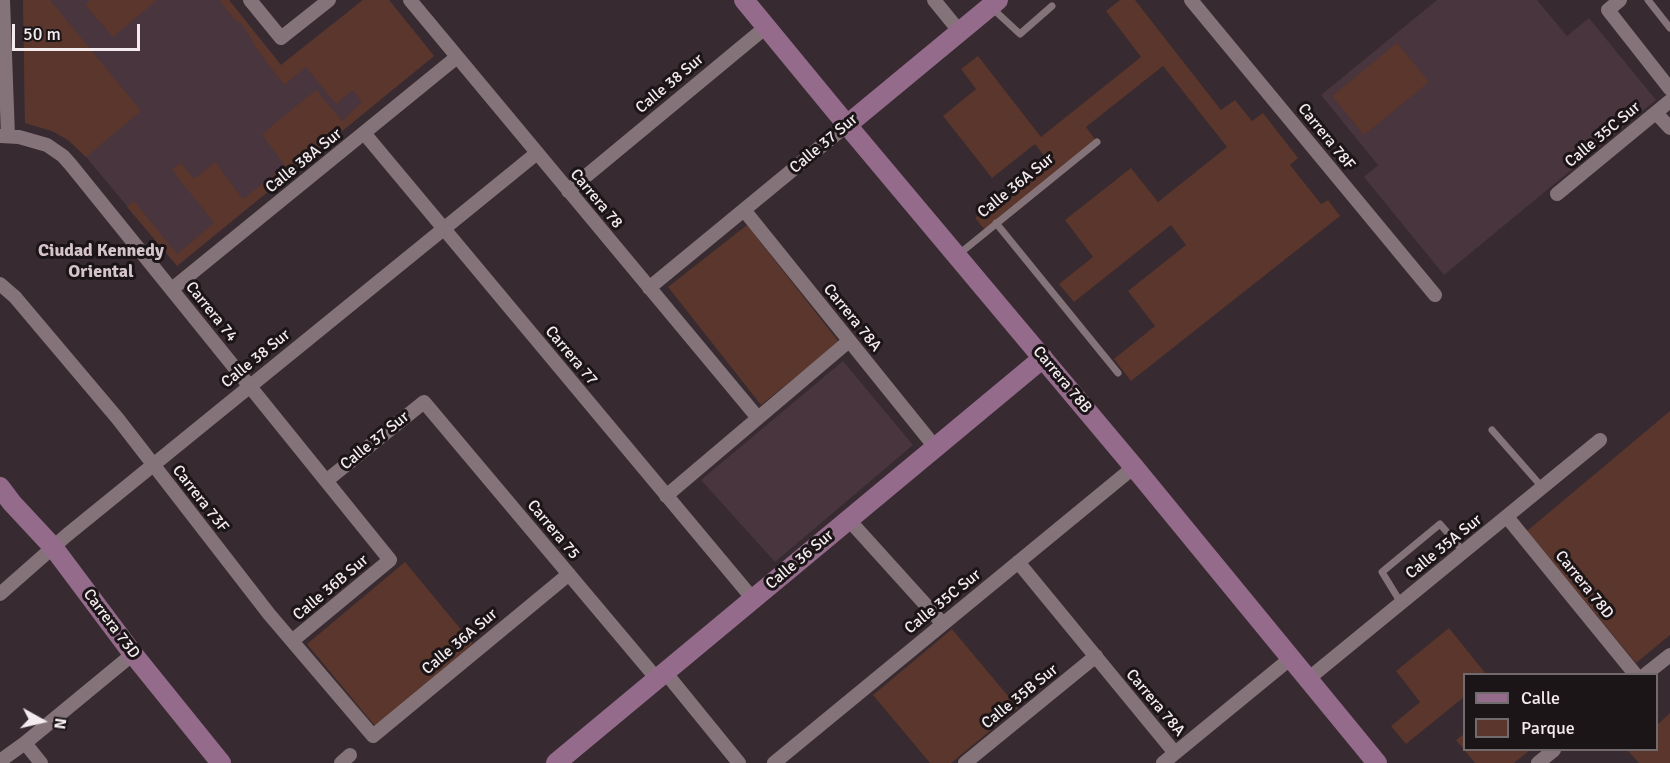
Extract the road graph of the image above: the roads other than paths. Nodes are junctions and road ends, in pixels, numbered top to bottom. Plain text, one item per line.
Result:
1 (3, 0) edge
2 (250, 0) edge
3 (329, 0) edge
4 (410, 0) edge
5 (744, 0) edge
6 (934, 0) edge
7 (1191, 0) edge
8 (1620, 0) edge
9 (1648, 0) edge
10 (994, 3) edge
11 (1052, 6) dead end
12 (766, 27) junction
13 (1670, 28) edge
14 (960, 32) junction
15 (457, 57) junction
16 (1670, 89) edge
17 (1670, 101) edge
18 (1656, 113) junction
19 (847, 125) junction
20 (1670, 128) edge
21 (364, 133) junction
22 (4, 136) edge
23 (1097, 142) dead end
24 (537, 153) junction
25 (568, 191) junction
26 (1557, 194) dead end
27 (744, 210) junction
28 (996, 223) junction
29 (443, 228) junction
30 (957, 256) junction
31 (0, 284) edge
32 (650, 288) junction
33 (172, 290) junction
34 (1435, 296) dead end
35 (849, 341) junction
36 (1043, 358) junction
37 (1118, 373) dead end
38 (250, 386) junction
39 (424, 402) joint
40 (758, 418) junction
41 (1492, 430) dead end
42 (1600, 440) dead end
43 (936, 447) junction
44 (153, 465) junction
45 (1134, 467) junction
46 (326, 481) junction
47 (0, 487) edge
48 (1542, 488) junction
49 (666, 496) junction
50 (1507, 517) junction
51 (849, 520) junction
52 (53, 547) junction
53 (1464, 552) junction
54 (390, 560) joint
55 (1018, 562) junction
56 (569, 574) junction
57 (0, 594) edge
58 (753, 599) junction
59 (1401, 603) junction
60 (943, 624) junction
61 (292, 642) junction
62 (133, 654) junction
63 (1670, 655) edge
64 (1096, 656) junction
65 (1291, 658) junction
66 (1633, 673) edge
67 (1648, 673) edge
68 (661, 676) junction
69 (1308, 679) junction
70 (373, 736) joint
71 (25, 743) junction
72 (1553, 751) edge
73 (1175, 753) junction
74 (568, 759) edge
75 (0, 760) edge
76 (41, 763) edge
77 (221, 763) edge
78 (739, 763) edge
79 (774, 763) edge
80 (965, 763) edge
81 (1163, 763) edge
82 (1377, 763) edge
83 (1538, 763) edge

1 - 22 street
2 - 3 street
4 - 15 street, Carrera 78
5 - 12 street, Carrera 78B
6 - 14 street
7 - 34 street, Carrera 78F
8 - 16 street
9 - 13 lane
10 - 11 lane
10 - 14 street, Calle 37 Sur
12 - 19 street, Carrera 78B
12 - 25 street, Calle 38 Sur
14 - 19 street, Calle 37 Sur
15 - 21 street, Calle 38A Sur
15 - 24 street, Carrera 78
17 - 18 street, Calle 35C Sur
18 - 20 street
18 - 26 street, Calle 35C Sur
19 - 27 street, Calle 37 Sur
19 - 30 street, Carrera 78B
21 - 29 street, Carrera 77
21 - 33 street, Calle 38A Sur
22 - 33 street, Carrera 74
23 - 28 lane, Calle 36A Sur
24 - 25 street, Carrera 78
24 - 29 street, Calle 38 Sur
25 - 32 street, Carrera 78
27 - 32 street, Calle 37 Sur
27 - 35 street, Carrera 78A
28 - 30 lane, Calle 36A Sur
28 - 37 lane
29 - 38 street, Calle 38 Sur
29 - 49 street, Carrera 77
30 - 36 street, Carrera 78B
31 - 44 street, Carrera 73F
32 - 40 street, Carrera 78
33 - 38 street, Carrera 74
35 - 40 street
35 - 43 street, Carrera 78A
36 - 43 street, Calle 36 Sur
36 - 45 street, Carrera 78B
38 - 44 street, Calle 38 Sur
38 - 46 street, Carrera 74
39 - 46 street, Calle 37 Sur
39 - 56 street, Carrera 75
40 - 49 street
41 - 48 lane
42 - 48 street, Calle 35A Sur
43 - 51 street, Calle 36 Sur
44 - 52 street, Calle 38 Sur
44 - 61 street, Carrera 73F
45 - 55 street, Calle 35C Sur
45 - 65 street, Carrera 78B
46 - 54 street, Carrera 74
47 - 52 street, Carrera 73D
48 - 50 street, Calle 35A Sur
49 - 58 street, Carrera 77
50 - 53 street, Calle 35A Sur
50 - 66 street, Carrera 78D
51 - 58 street, Calle 36 Sur
51 - 60 street
52 - 57 street, Calle 38 Sur
52 - 62 street, Carrera 73D
53 - 59 street, Calle 35A Sur
53 - 59 lane
54 - 61 street, Calle 36B Sur
55 - 60 street, Calle 35C Sur
55 - 64 street, Carrera 78A
56 - 68 street, Carrera 75
56 - 70 street, Calle 36A Sur
58 - 68 street, Calle 36 Sur
59 - 69 street, Calle 35A Sur
60 - 79 street, Calle 35C Sur
61 - 70 street, Carrera 73F
62 - 71 street
62 - 77 street, Carrera 73D
63 - 67 street
64 - 73 street, Carrera 78A
64 - 80 street, Calle 35B Sur
65 - 69 street, Carrera 78B
65 - 73 street
68 - 74 street, Calle 36 Sur
68 - 78 street, Carrera 75
69 - 82 street, Carrera 78B
71 - 75 street
71 - 76 street
72 - 83 street
73 - 81 street

